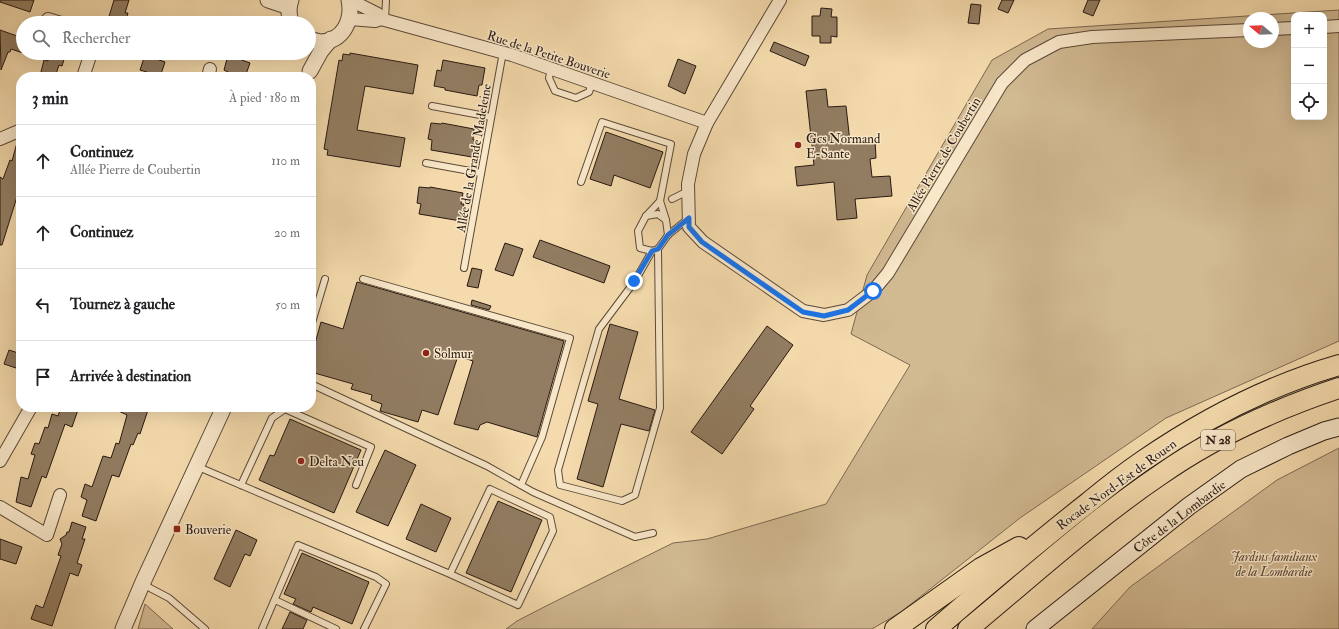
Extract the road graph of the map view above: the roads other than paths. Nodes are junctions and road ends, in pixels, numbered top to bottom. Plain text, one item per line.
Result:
1 (268, 0) edge
2 (349, 0) edge
3 (386, 0) edge
4 (780, 0) edge
5 (290, 3) edge
6 (290, 16) edge
7 (350, 19) junction
8 (383, 19) junction
9 (1327, 26) edge
10 (1339, 26) edge
11 (1291, 28) edge
12 (1279, 29) edge
13 (1243, 30) edge
14 (331, 39) junction
15 (316, 41) edge
16 (503, 52) junction
17 (88, 60) edge
18 (308, 60) edge
19 (551, 68) junction
20 (84, 72) edge
21 (309, 72) edge
22 (310, 72) edge
23 (592, 83) junction
24 (432, 106) dead end
25 (491, 117) junction
26 (707, 123) junction
27 (16, 132) edge
28 (0, 139) edge
29 (426, 163) dead end
30 (481, 173) junction
31 (581, 182) dead end
32 (688, 191) junction
33 (672, 199) dead end
34 (660, 201) junction
35 (646, 216) junction
36 (689, 218) junction
37 (666, 220) junction
38 (668, 235) junction
39 (655, 250) junction
40 (464, 268) dead end
41 (325, 279) dead end
42 (363, 279) dead end
43 (316, 309) edge
44 (1339, 365) edge
45 (316, 386) edge
46 (1339, 388) edge
47 (28, 412) edge
48 (222, 412) edge
49 (281, 412) edge
50 (292, 412) edge
51 (1339, 427) edge
52 (0, 461) edge
53 (196, 466) junction
54 (241, 485) junction
55 (356, 485) dead end
56 (520, 485) junction
57 (60, 495) dead end
58 (0, 507) edge
59 (1061, 524) junction
60 (652, 533) dead end
61 (450, 574) junction
62 (143, 582) junction
63 (275, 600) junction
64 (123, 629) edge
65 (205, 629) edge
66 (262, 629) edge
67 (336, 629) edge
68 (364, 629) edge
69 (895, 629) edge
70 (936, 629) edge
71 (968, 629) edge
72 (1035, 629) edge

1 - 5 street
2 - 7 street
2 - 8 street, Rue de la Petite Bouverie
3 - 8 lane
4 - 26 street
5 - 6 street
7 - 8 street, Rue de la Petite Bouverie
7 - 14 street
8 - 16 street, Rue de la Petite Bouverie
9 - 10 street
11 - 12 street
13 - 36 street, Allée Pierre de Coubertin
14 - 15 street
14 - 22 street
16 - 19 street, Rue de la Petite Bouverie
16 - 25 lane, Allée de la Grande Madeleine
17 - 20 street
18 - 21 street
19 - 23 street, Rue de la Petite Bouverie
19 - 23 lane
23 - 26 street, Rue de la Petite Bouverie
24 - 25 lane
25 - 30 lane, Allée de la Grande Madeleine
26 - 32 street
27 - 28 street
29 - 30 lane
30 - 40 lane, Allée de la Grande Madeleine
31 - 34 lane
32 - 33 lane
32 - 36 street
34 - 35 lane
34 - 37 lane
35 - 37 lane
35 - 39 lane
36 - 38 lane
37 - 38 lane
38 - 39 lane
39 - 39 lane
41 - 43 lane
42 - 56 lane
44 - 59 highway, Rocade Nord-Est de Rouen / N 28
45 - 56 lane
46 - 71 highway, Rocade Nord-Est de Rouen / N 28
47 - 52 street
48 - 53 street
49 - 54 lane
50 - 55 lane
51 - 72 main road, Côte de la Lombardie
53 - 54 lane
53 - 62 street
54 - 61 lane
56 - 60 lane
57 - 58 street
59 - 69 highway
59 - 70 highway, Rocade Nord-Est de Rouen / N 28
61 - 61 lane
62 - 64 street
62 - 65 lane
63 - 66 lane
63 - 67 lane
63 - 68 lane

